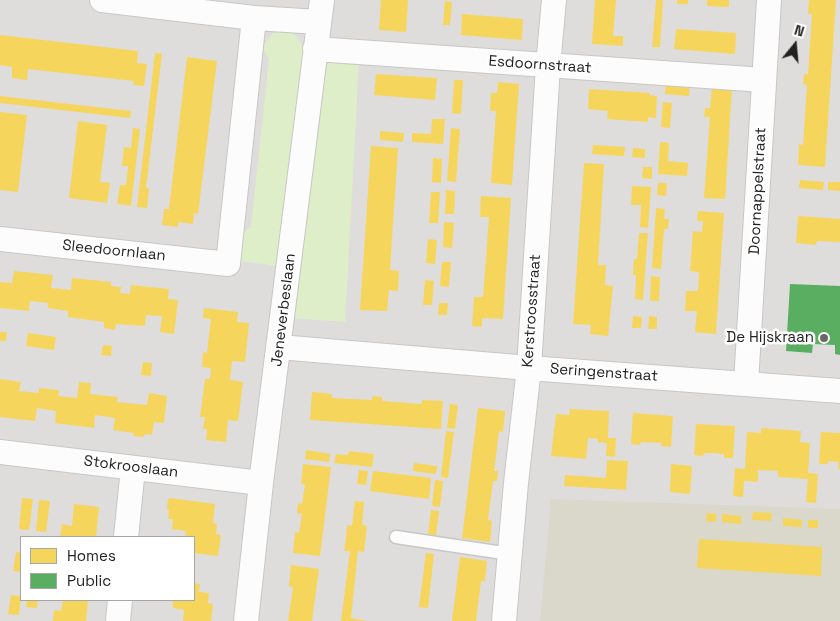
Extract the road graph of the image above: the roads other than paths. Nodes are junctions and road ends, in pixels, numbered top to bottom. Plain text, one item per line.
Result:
1 (102, 0) edge
2 (554, 0) edge
3 (768, 0) edge
4 (321, 11) edge
5 (254, 18) junction
6 (315, 50) junction
7 (548, 66) junction
8 (764, 80) junction
9 (0, 239) edge
10 (279, 347) junction
11 (529, 368) junction
12 (746, 383) junction
13 (840, 391) edge
14 (0, 452) edge
15 (133, 468) junction
16 (261, 482) junction
17 (126, 536) edge
18 (396, 538) dead end
19 (510, 554) junction
20 (120, 601) edge
21 (118, 621) edge
22 (246, 621) edge
23 (508, 621) edge

1 - 5 street
2 - 7 street, Kerstroosstraat
3 - 8 street, Doornappelstraat
4 - 5 street
4 - 6 street, Jeneverbeslaan
5 - 9 street, Sleedoornlaan
6 - 7 street, Esdoornstraat
6 - 10 street, Jeneverbeslaan
7 - 8 street, Esdoornstraat
7 - 11 street, Kerstroosstraat
8 - 12 street, Doornappelstraat
10 - 11 street, Seringenstraat
10 - 16 street, Jeneverbeslaan
11 - 12 street, Seringenstraat
11 - 19 street, Kerstroosstraat
12 - 13 street, Seringenstraat
14 - 15 street, Stokrooslaan
15 - 16 street, Stokrooslaan
15 - 17 street
16 - 22 street, Jeneverbeslaan
18 - 19 lane
19 - 23 street, Kerstroosstraat
20 - 21 street

